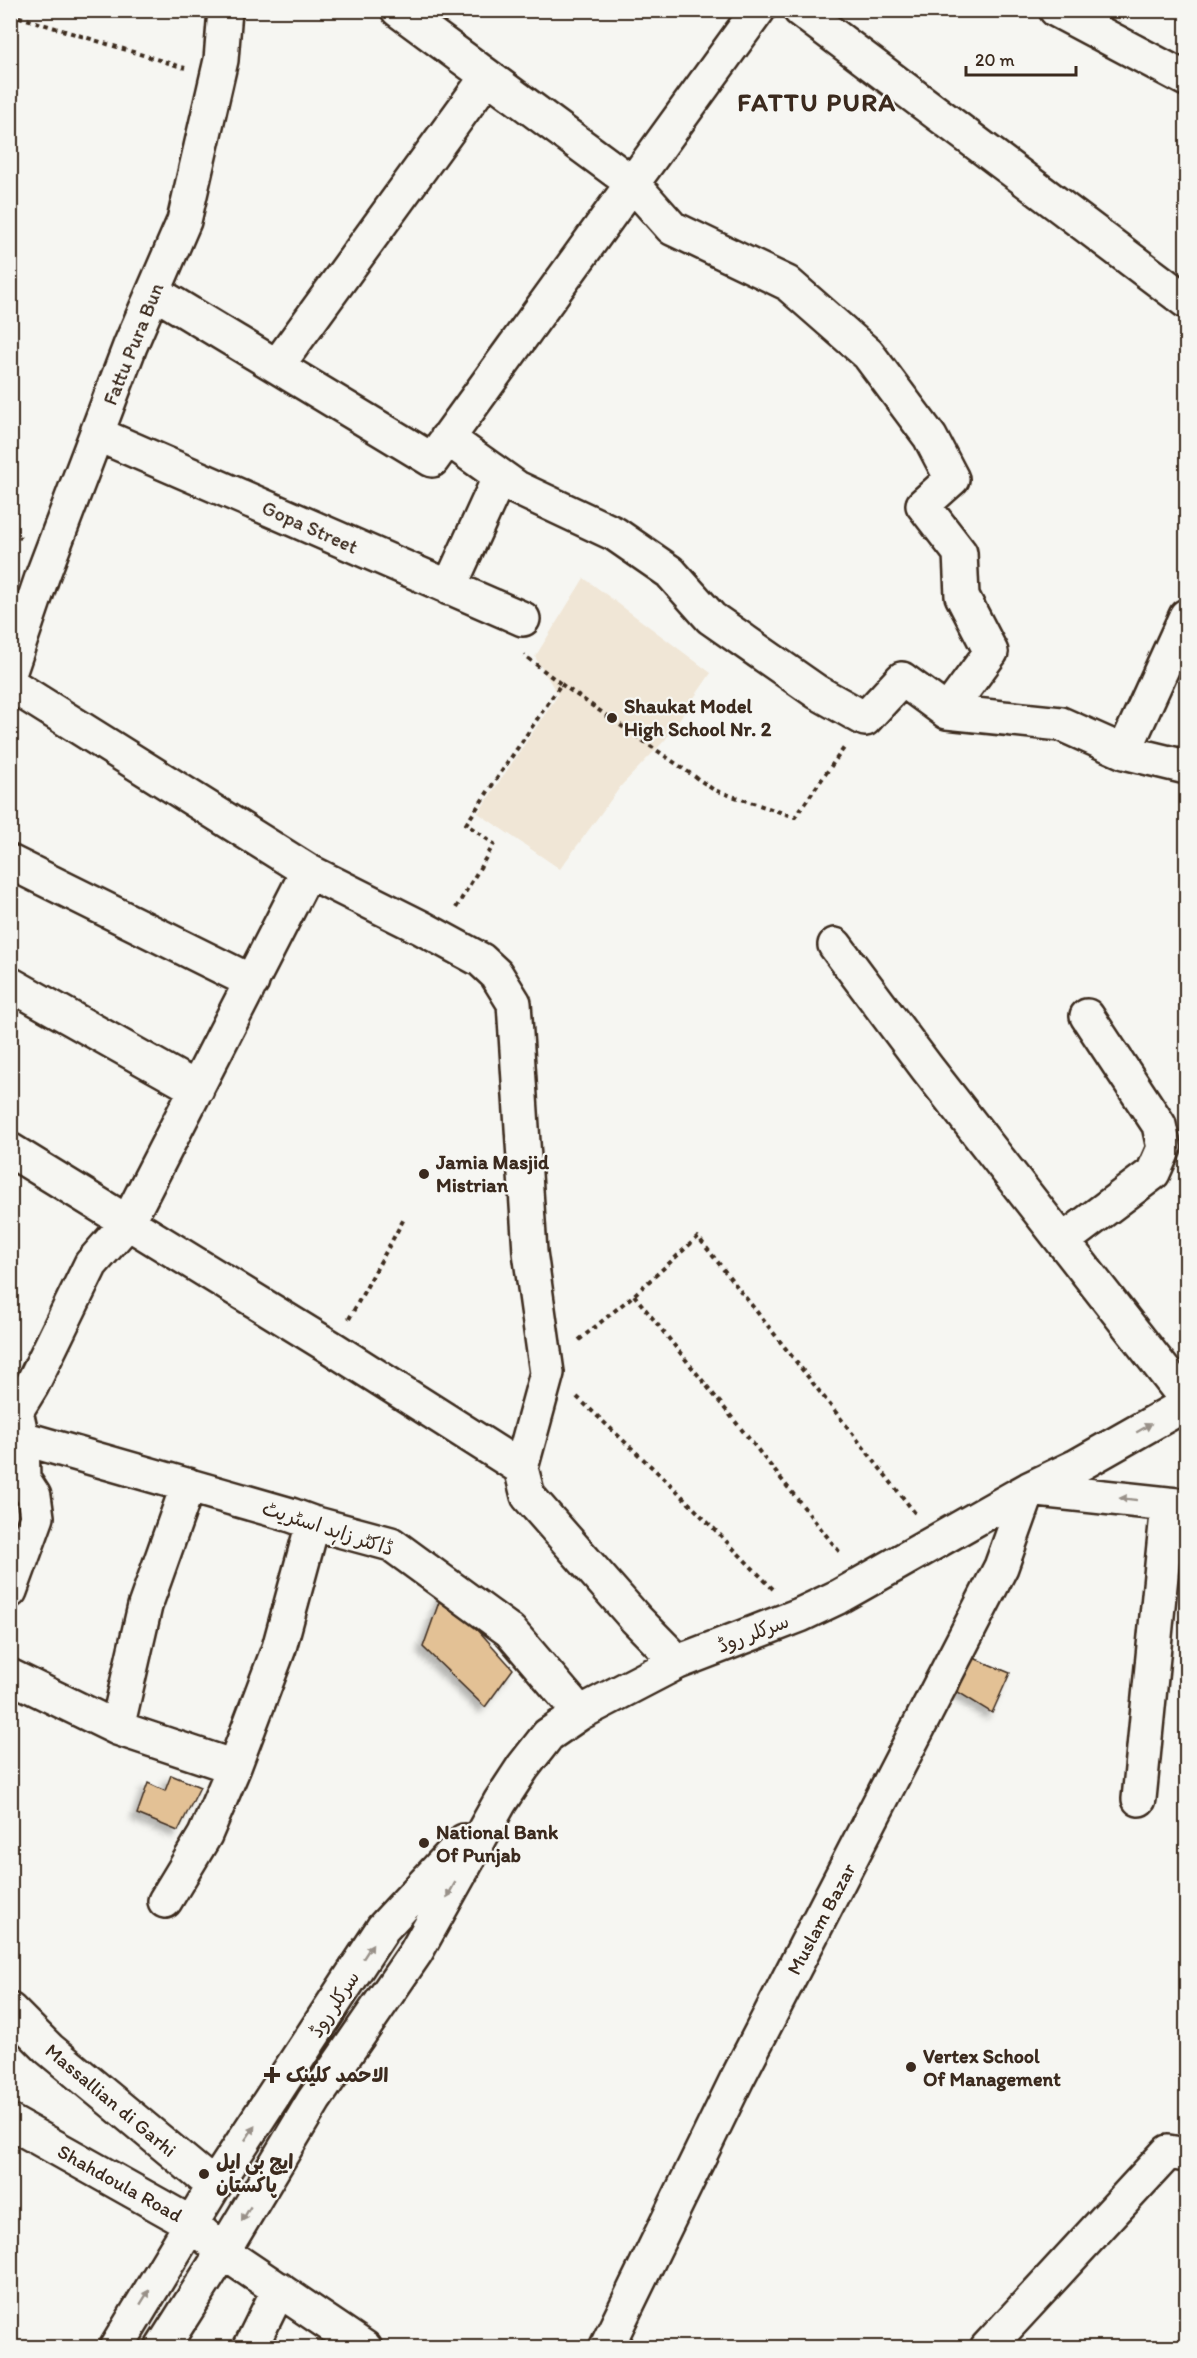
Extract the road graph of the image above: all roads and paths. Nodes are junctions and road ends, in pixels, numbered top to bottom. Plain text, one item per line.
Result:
1 (225, 10) edge
2 (398, 10) edge
3 (758, 10) edge
4 (800, 10) edge
5 (1056, 10) edge
6 (10, 14) edge
7 (487, 77) junction
8 (217, 78) junction
9 (1186, 79) edge
10 (632, 183) junction
11 (154, 292) junction
12 (1186, 301) edge
13 (277, 366) junction
14 (97, 434) junction
15 (447, 438) junction
16 (500, 476) junction
17 (449, 588) junction
18 (1186, 616) edge
19 (523, 619) joint
20 (10, 671) edge
21 (10, 684) edge
22 (561, 684) junction
23 (947, 712) junction
24 (865, 719) junction
25 (1124, 752) junction
26 (1186, 767) edge
27 (10, 862) edge
28 (308, 871) junction
29 (439, 937) junction
30 (835, 945) dead end
31 (252, 982) junction
32 (10, 984) edge
33 (1088, 1016) dead end
34 (196, 1089) junction
35 (10, 1150) edge
36 (405, 1217) dead end
37 (128, 1221) junction
38 (1064, 1240) junction
39 (634, 1295) junction
40 (574, 1344) dead end
41 (332, 1348) junction
42 (547, 1373) junction
43 (1186, 1399) edge
44 (1186, 1404) edge
45 (22, 1438) junction
46 (520, 1468) junction
47 (188, 1485) junction
48 (1029, 1489) junction
49 (1177, 1505) edge
50 (313, 1523) junction
51 (938, 1542) junction
52 (864, 1583) junction
53 (10, 1591) edge
54 (800, 1615) junction
55 (678, 1662) junction
56 (10, 1676) edge
57 (580, 1713) junction
58 (117, 1728) junction
59 (234, 1767) junction
60 (1139, 1799) dead end
61 (500, 1802) junction
62 (165, 1901) dead end
63 (10, 2010) edge
64 (10, 2122) edge
65 (1186, 2155) edge
66 (214, 2186) junction
67 (192, 2224) junction
68 (223, 2252) junction
69 (279, 2289) junction
70 (116, 2348) edge
71 (162, 2348) edge
72 (250, 2348) edge
73 (365, 2348) edge
74 (606, 2348) edge
75 (987, 2348) edge

1 - 8 street, Fattu Pura Bun
2 - 7 street
3 - 10 street
4 - 12 street
5 - 9 street
6 - 8 path
7 - 10 street
7 - 13 street
8 - 11 street, Fattu Pura Bun
10 - 15 street
10 - 23 street
11 - 13 street
11 - 14 street, Fattu Pura Bun
13 - 15 street
14 - 17 street, Gopa Street
14 - 20 street, Fattu Pura Bun
15 - 16 street
16 - 17 street
16 - 24 street
17 - 19 street, Gopa Street
18 - 25 street
19 - 22 path
21 - 28 street
22 - 24 path
22 - 29 path
23 - 24 street
23 - 25 street
25 - 26 street
27 - 31 street
28 - 29 street
28 - 31 street
29 - 42 street
30 - 38 street
31 - 34 street
32 - 34 street
33 - 38 street
34 - 37 street
35 - 37 street
36 - 41 path
37 - 41 street
37 - 45 street
38 - 43 street
39 - 40 path
39 - 51 path
39 - 52 path
41 - 46 street
42 - 46 street
42 - 54 path
48 -> 44 street, سرکلر روڈ
45 - 47 street, ڈاکٹر زاہد اسٹریٹ
45 - 53 street
46 - 55 street
47 - 50 street, ڈاکٹر زاہد اسٹریٹ
47 - 58 street
49 -> 48 street
48 - 51 street, سرکلر روڈ
48 - 74 street, Muslam Bazar
49 - 60 street
50 - 57 street, ڈاکٹر زاہد اسٹریٹ
50 - 59 street
51 - 52 street, سرکلر روڈ
52 - 54 street, سرکلر روڈ
54 - 55 street, سرکلر روڈ
55 - 57 street, سرکلر روڈ
56 - 58 street
57 - 61 street, سرکلر روڈ
58 - 59 street
59 - 62 street
66 -> 61 street, سرکلر روڈ
61 -> 68 street, سرکلر روڈ
63 - 66 street, Massallian di Garhi
64 - 67 street, Shahdoula Road
65 - 75 street
66 - 67 street, سرکلر روڈ
67 - 68 street, Shahdoula Road
70 -> 67 street, سرکلر روڈ
68 - 69 street, Shahdoula Road
68 - 71 street, سرکلر روڈ
69 - 72 street
69 - 73 street, Shahdoula Road

